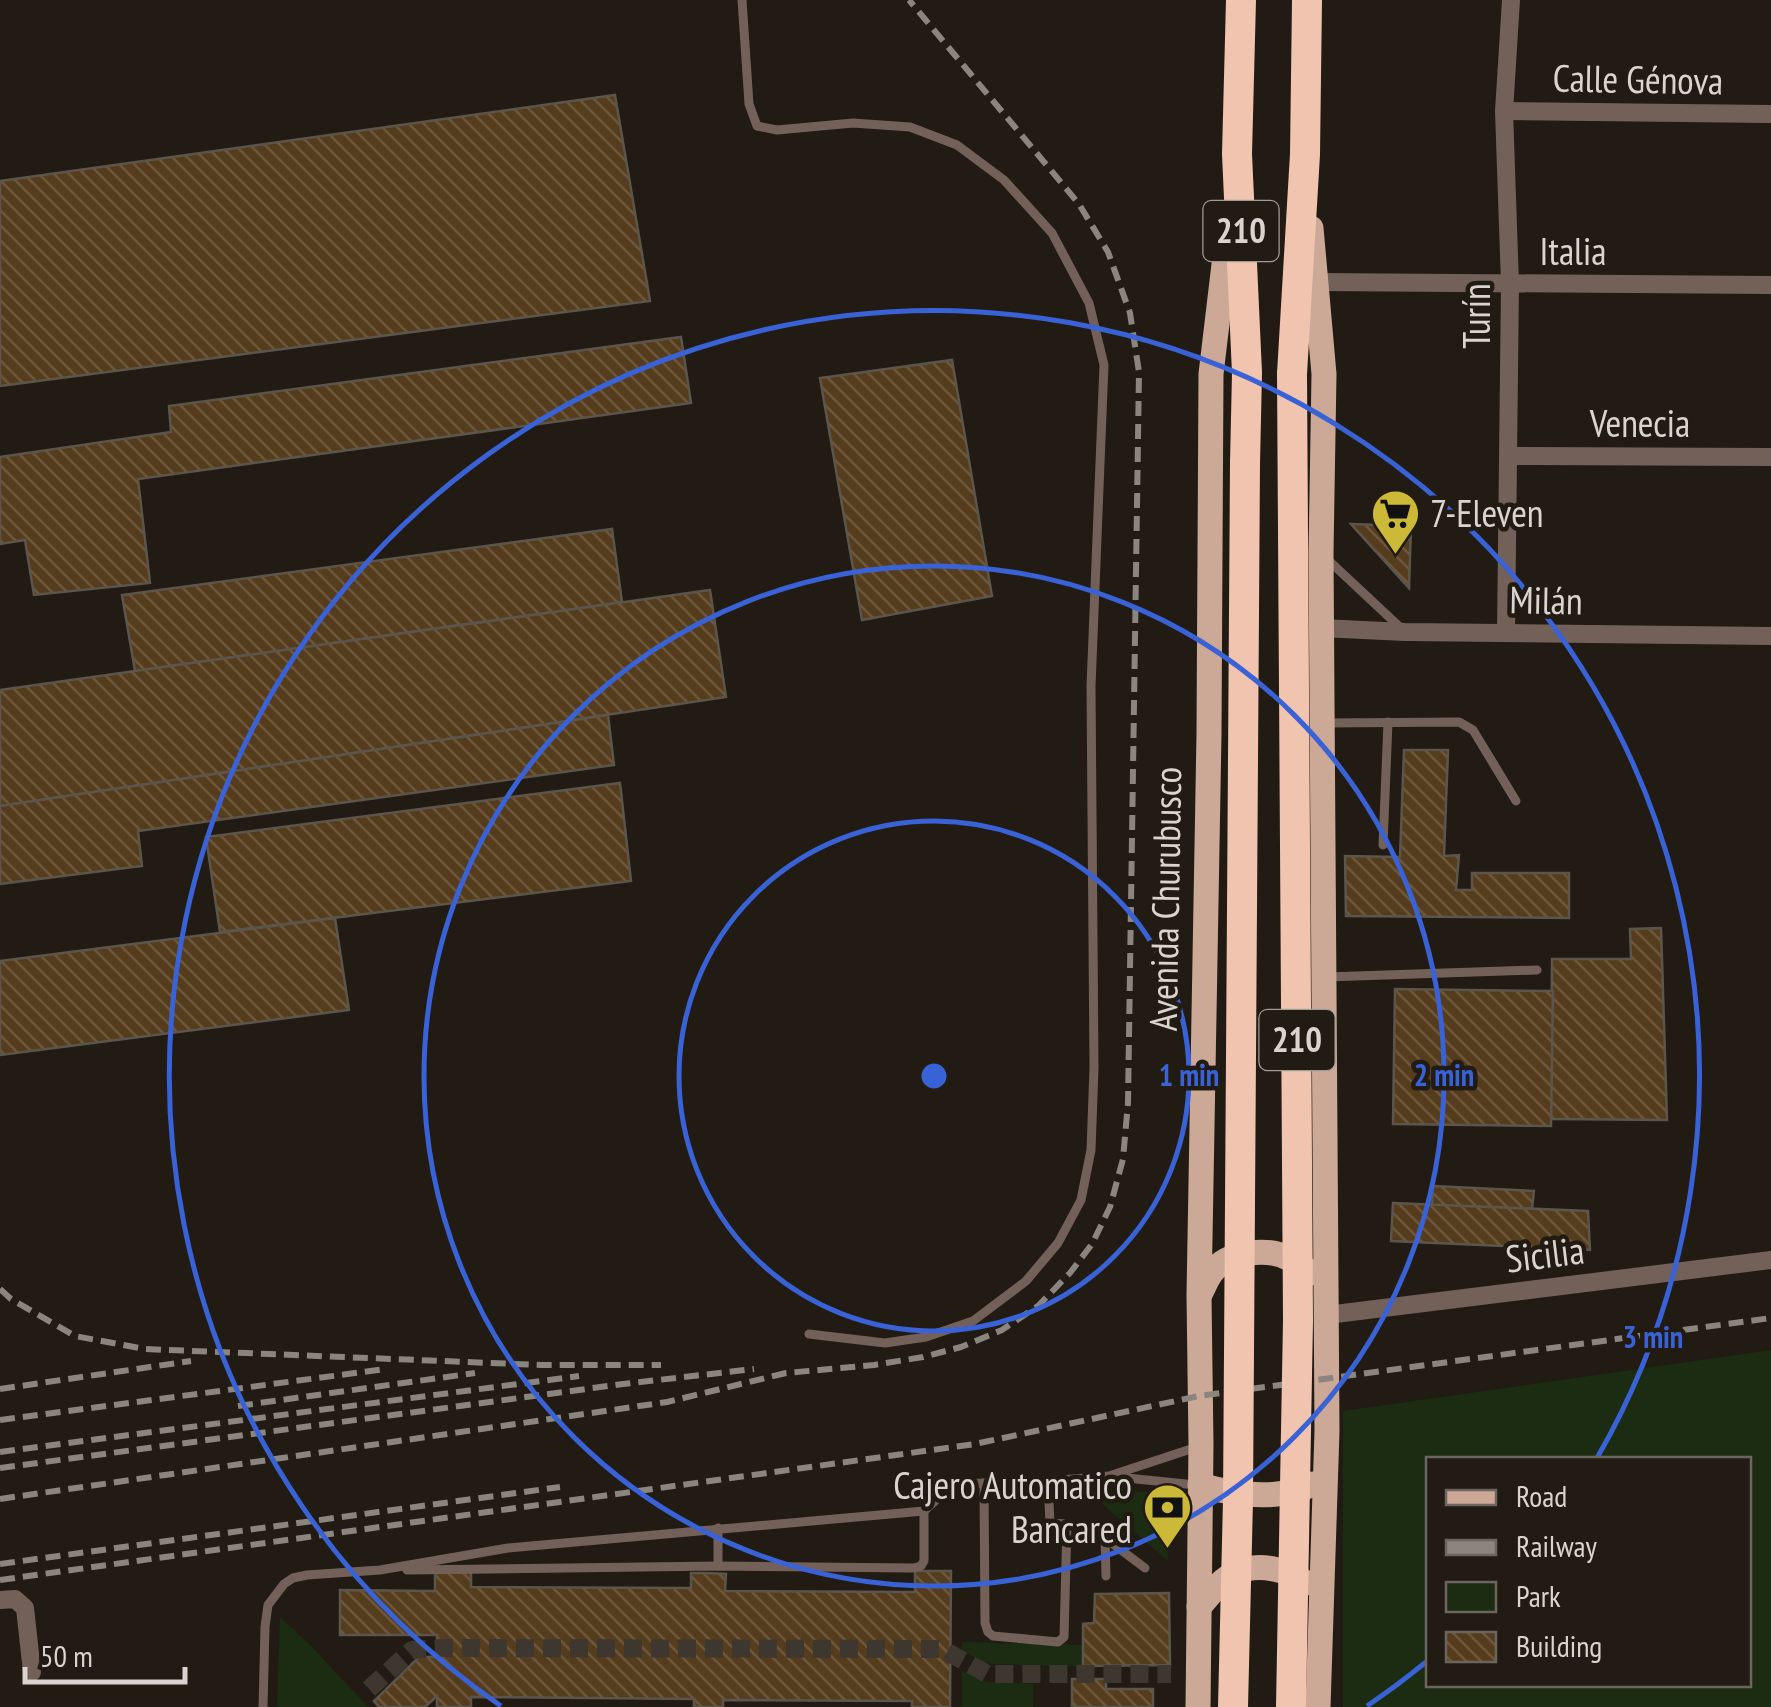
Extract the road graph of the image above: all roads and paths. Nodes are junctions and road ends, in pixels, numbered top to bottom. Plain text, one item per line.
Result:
1 (742, 0) edge
2 (1241, 0) edge
3 (1308, 0) edge
4 (1511, 0) edge
5 (1504, 111) junction
6 (1771, 114) edge
7 (1237, 154) junction
8 (1305, 154) junction
9 (1316, 282) junction
10 (1510, 284) junction
11 (1771, 285) edge
12 (1510, 456) junction
13 (1771, 457) edge
14 (1321, 553) junction
15 (1321, 628) junction
16 (1405, 632) junction
17 (1506, 633) junction
18 (1771, 636) edge
19 (1388, 722) junction
20 (1322, 723) junction
21 (1516, 801) dead end
22 (1383, 845) dead end
23 (1536, 970) dead end
24 (1323, 977) junction
25 (1771, 1260) edge
26 (1199, 1295) junction
27 (1327, 1304) junction
28 (809, 1334) dead end
29 (1201, 1445) junction
30 (1109, 1476) junction
31 (1325, 1476) junction
32 (1048, 1481) junction
33 (984, 1483) junction
34 (1200, 1485) junction
35 (924, 1511) junction
36 (1067, 1524) junction
37 (718, 1528) junction
38 (1105, 1538) junction
39 (718, 1566) junction
40 (1145, 1568) dead end
41 (380, 1570) junction
42 (1106, 1576) dead end
43 (0, 1600) edge
44 (1321, 1602) junction
45 (1199, 1608) junction
46 (32, 1672) dead end
47 (263, 1707) edge
48 (1198, 1707) edge
49 (1233, 1707) edge
50 (1291, 1707) edge
51 (1318, 1707) edge

1 - 28 lane
2 - 7 highway, Avenida Churubusco / 210
3 - 8 highway, 210
4 - 5 street, Turín
5 - 6 street, Calle Génova
5 - 10 street, Turín
7 - 26 main road, Avenida Churubusco
7 - 49 highway, Avenida Churubusco / 210, bridge
8 - 9 main road
8 - 50 highway, 210, bridge
9 - 10 street, Italia
9 - 14 main road
10 - 11 street, Italia
10 - 12 street, Turín
12 - 13 street, Venecia
12 - 17 street, Turín
14 - 15 main road
14 - 16 lane
15 - 16 street, Milán
15 - 20 main road
16 - 17 street, Milán
17 - 18 street, Milán
19 - 20 lane
19 - 21 lane
19 - 22 lane
20 - 24 main road
23 - 24 lane
24 - 27 main road
25 - 27 street, Sicilia
26 - 27 main road
26 - 29 main road, Avenida Churubusco
27 - 31 main road
29 - 30 lane
29 - 34 main road, Avenida Churubusco
30 - 32 lane
30 - 34 lane
31 - 34 main road
31 - 44 main road
32 - 33 lane
32 - 36 lane
33 - 35 lane
33 - 36 lane
34 - 45 main road, Avenida Churubusco
35 - 37 lane
35 - 39 lane
36 - 38 lane
37 - 39 lane
37 - 41 lane
38 - 40 lane
38 - 42 lane
39 - 41 lane
41 - 47 lane
43 - 46 street
44 - 45 main road
44 - 51 main road
45 - 48 main road, Avenida Churubusco

